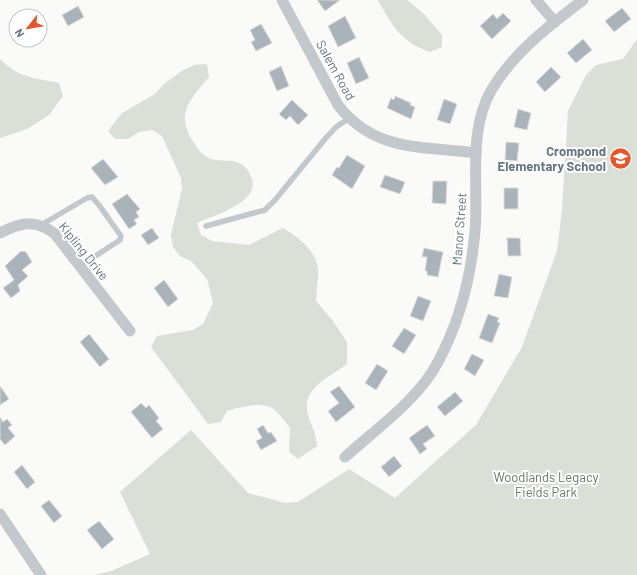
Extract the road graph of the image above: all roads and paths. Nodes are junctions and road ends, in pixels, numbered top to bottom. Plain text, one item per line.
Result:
1 (282, 0) edge
2 (536, 0) edge
3 (583, 0) edge
4 (555, 22) junction
5 (348, 119) junction
6 (476, 153) junction
7 (41, 225) junction
8 (206, 226) dead end
9 (0, 233) edge
10 (80, 266) junction
11 (130, 331) dead end
12 (345, 457) dead end
13 (0, 514) edge
14 (41, 575) edge

1 - 5 street, Salem Road
2 - 4 street
3 - 4 street, Manor Street
4 - 6 street, Manor Street
5 - 6 street, Salem Road
5 - 8 lane
6 - 12 street, Manor Street
7 - 9 street, Kipling Drive
7 - 10 street, Kipling Drive
7 - 10 lane
10 - 11 street, Kipling Drive
13 - 14 street

